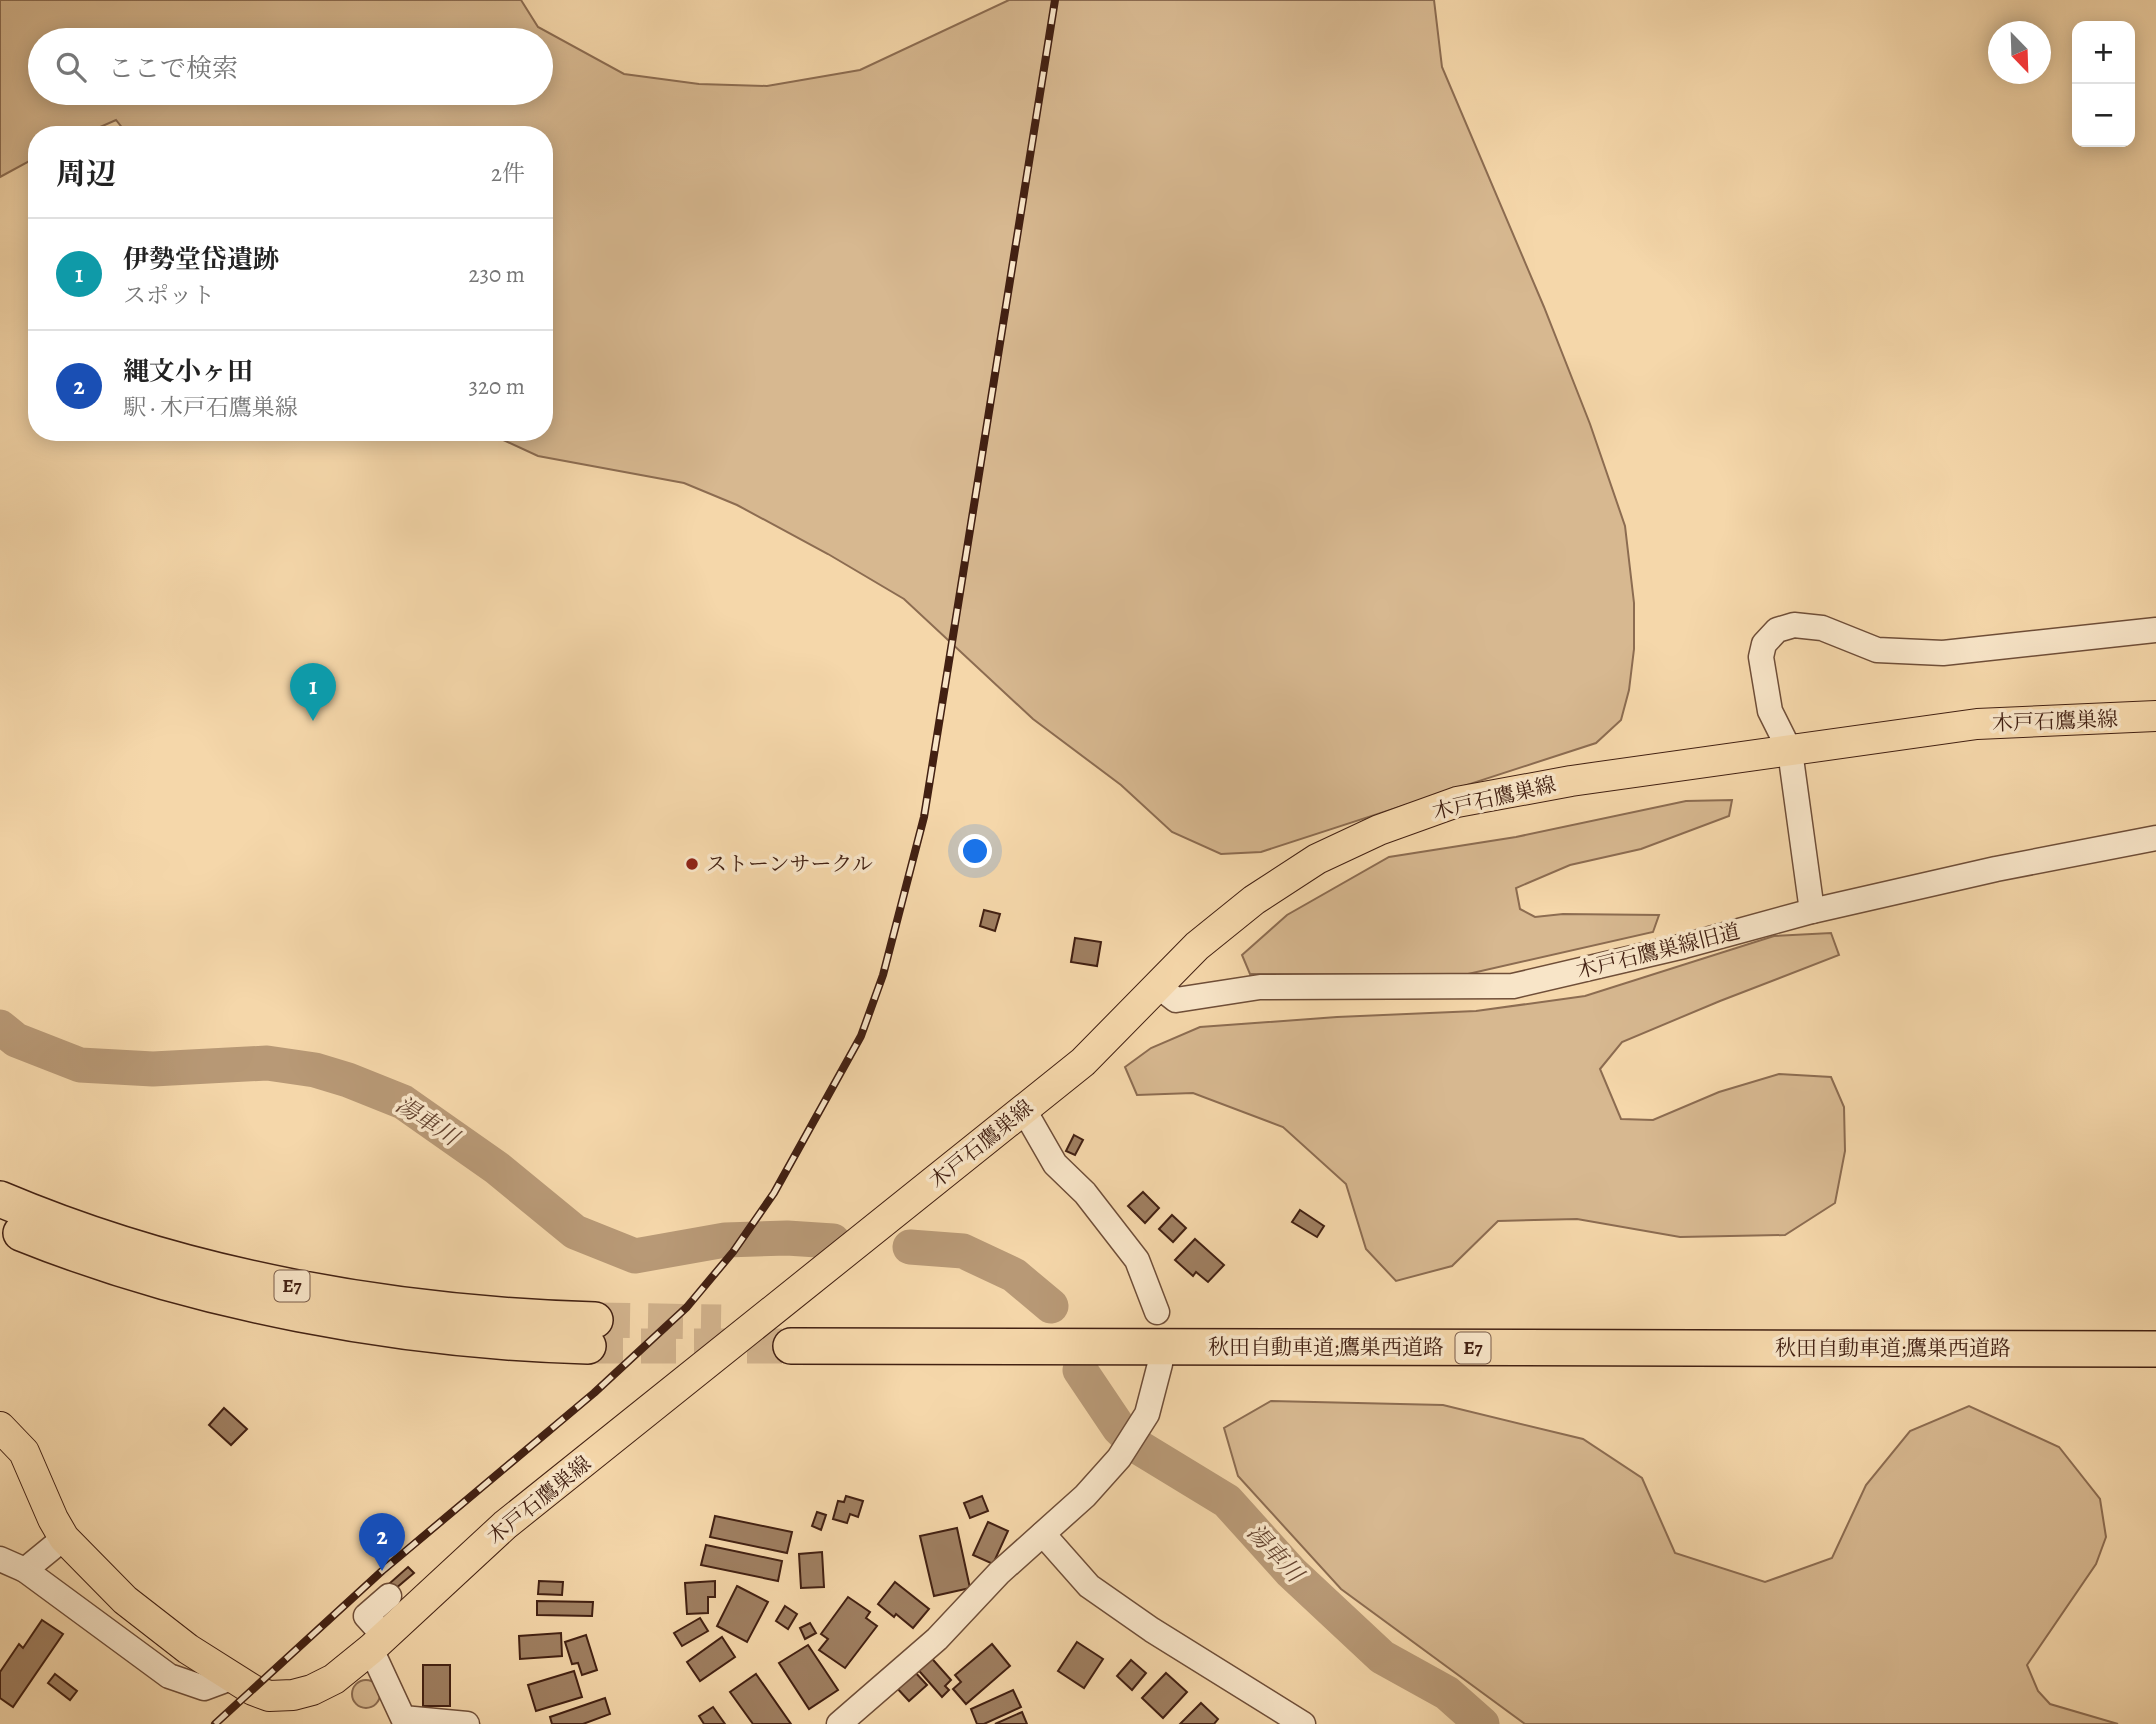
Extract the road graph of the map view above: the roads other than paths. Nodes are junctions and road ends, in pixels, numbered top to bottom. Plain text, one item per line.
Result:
1 (2156, 630) edge
2 (2156, 716) edge
3 (1790, 751) junction
4 (2156, 838) edge
5 (1812, 911) junction
6 (1158, 986) junction
7 (1024, 1110) junction
8 (0, 1199) edge
9 (0, 1224) edge
10 (1157, 1312) dead end
11 (2156, 1329) edge
12 (2156, 1349) edge
13 (1160, 1364) dead end
14 (0, 1427) edge
15 (1043, 1534) junction
16 (64, 1538) junction
17 (0, 1559) edge
18 (25, 1570) junction
19 (389, 1596) dead end
20 (373, 1637) junction
21 (231, 1678) junction
22 (467, 1724) edge
23 (839, 1724) edge
24 (1303, 1724) edge

1 - 3 street
2 - 3 main road, 木戸石鷹巣線
3 - 5 street
3 - 6 main road, 木戸石鷹巣線
4 - 5 street, 木戸石鷹巣線旧道
5 - 6 street, 木戸石鷹巣線旧道
6 - 7 main road, 木戸石鷹巣線
7 - 10 street
7 - 20 main road, 木戸石鷹巣線
8 - 9 highway, E7
11 - 12 highway, 秋田自動車道;鷹巣西道路 / E7
13 - 15 street
14 - 16 main road, 木戸石鷹巣線
15 - 23 street
15 - 24 street
16 - 18 street
16 - 21 main road, 木戸石鷹巣線
17 - 18 street
18 - 21 street
19 - 20 street
20 - 21 main road, 木戸石鷹巣線
20 - 22 street

